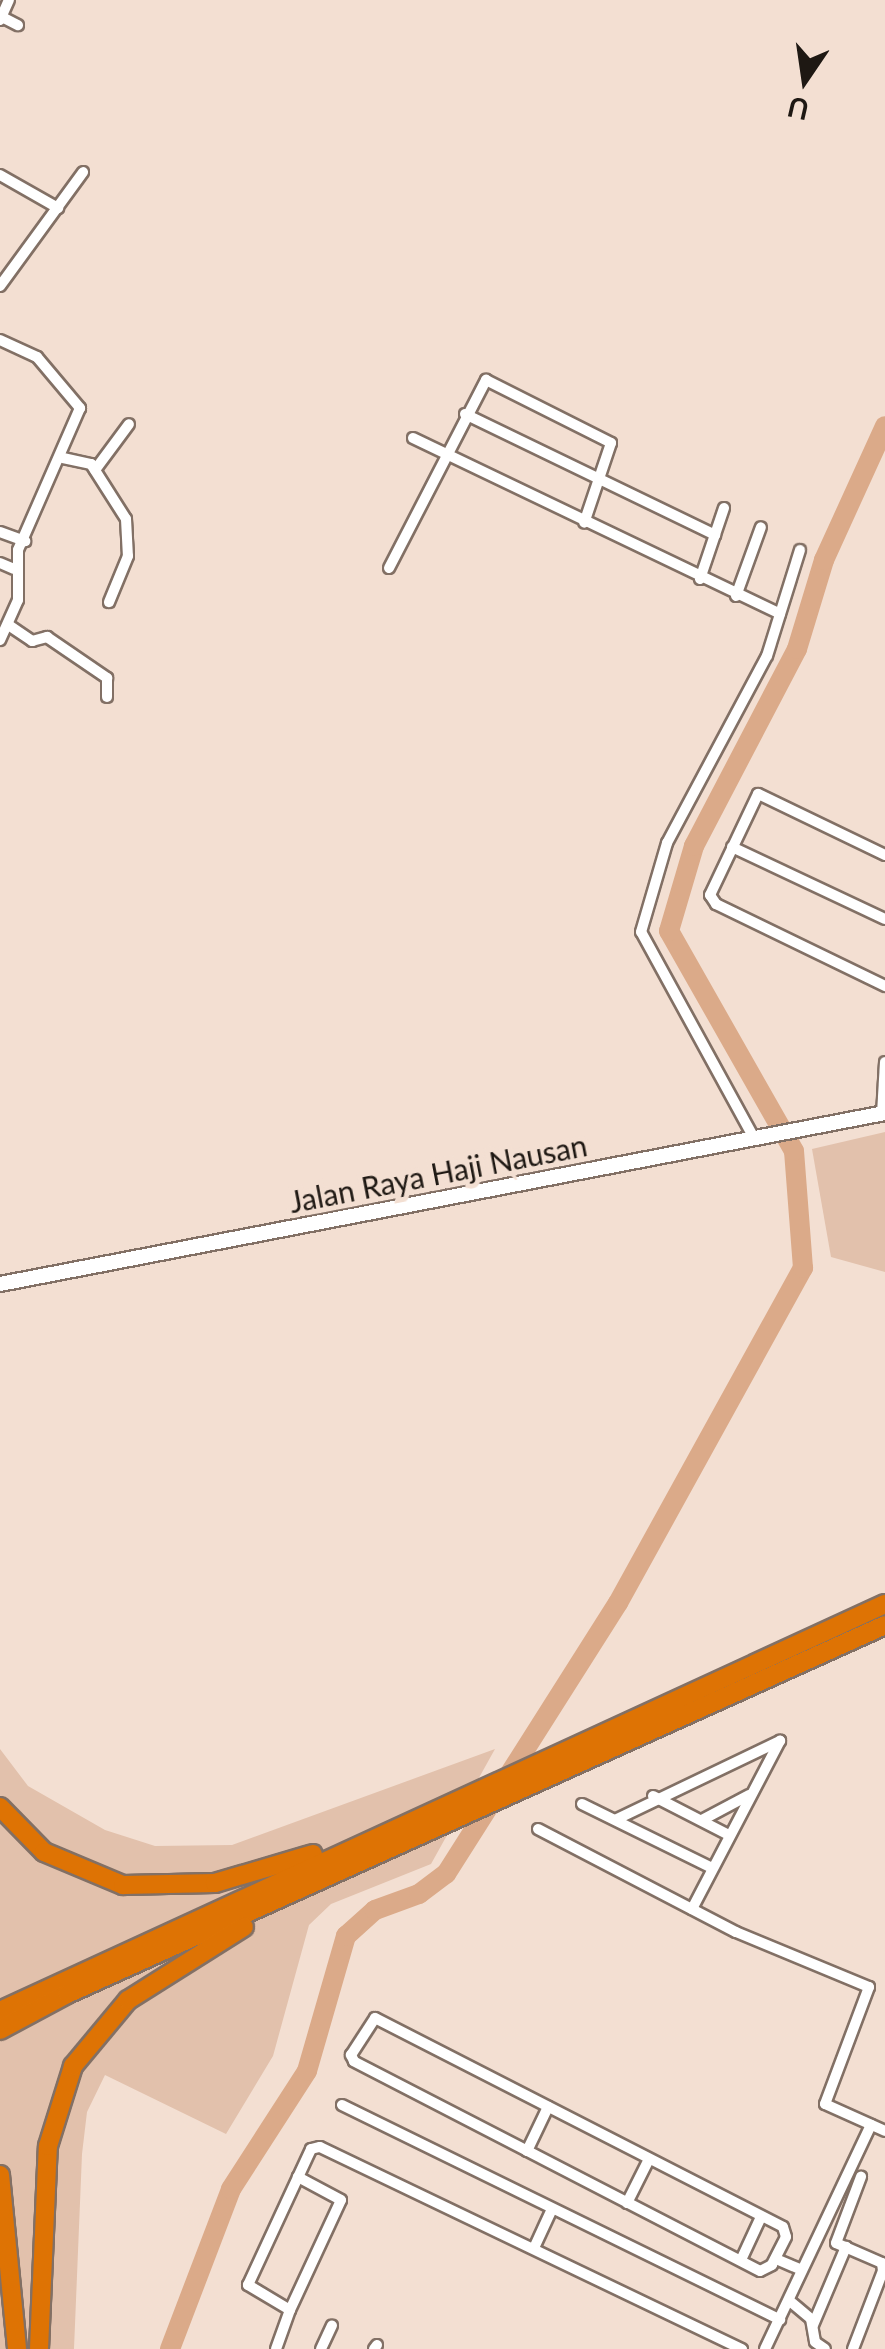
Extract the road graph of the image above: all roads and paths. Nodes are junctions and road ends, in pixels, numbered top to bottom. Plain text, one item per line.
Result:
1 (8, 0) edge
2 (1, 18) edge
3 (18, 24) dead end
4 (84, 172) dead end
5 (0, 175) edge
6 (58, 208) junction
7 (0, 286) edge
8 (0, 340) edge
9 (464, 414) junction
10 (129, 424) dead end
11 (413, 438) dead end
12 (445, 454) junction
13 (63, 458) junction
14 (95, 470) junction
15 (602, 482) junction
16 (724, 508) dead end
17 (584, 523) junction
18 (762, 528) dead end
19 (0, 532) edge
20 (714, 535) junction
21 (25, 541) junction
22 (800, 550) dead end
23 (0, 563) edge
24 (14, 568) junction
25 (389, 568) dead end
26 (700, 579) junction
27 (736, 596) junction
28 (109, 602) dead end
29 (780, 614) junction
30 (10, 626) junction
31 (0, 640) edge
32 (107, 698) dead end
33 (732, 846) junction
34 (885, 855) edge
35 (885, 919) edge
36 (885, 986) edge
37 (885, 1062) edge
38 (884, 1114) edge
39 (758, 1138) junction
40 (0, 1284) edge
41 (885, 1604) edge
42 (885, 1626) edge
43 (768, 1668) junction
44 (752, 1794) junction
45 (653, 1796) junction
46 (582, 1804) dead end
47 (0, 1808) edge
48 (413, 1819) junction
49 (617, 1819) junction
50 (702, 1820) junction
51 (538, 1829) dead end
52 (730, 1835) junction
53 (712, 1868) junction
54 (335, 1874) junction
55 (692, 1909) junction
56 (0, 2012) edge
57 (0, 2030) edge
58 (342, 2105) dead end
59 (548, 2108) junction
60 (871, 2125) junction
61 (885, 2131) edge
62 (527, 2151) junction
63 (649, 2159) junction
64 (0, 2175) edge
65 (298, 2176) junction
66 (861, 2177) dead end
67 (627, 2202) junction
68 (552, 2209) junction
69 (761, 2217) junction
70 (846, 2247) junction
71 (534, 2248) junction
72 (778, 2256) junction
73 (741, 2260) junction
74 (804, 2267) junction
75 (790, 2302) junction
76 (290, 2310) junction
77 (780, 2320) junction
78 (332, 2324) dead end
79 (813, 2325) junction
80 (16, 2349) edge
81 (39, 2349) edge
82 (276, 2349) edge
83 (320, 2349) edge
84 (742, 2349) edge
85 (765, 2349) edge
86 (825, 2349) edge
87 (854, 2349) edge

1 - 2 street
2 - 3 street
4 - 6 street
5 - 6 street
6 - 7 street
8 - 13 street
9 - 12 street
9 - 15 street
9 - 15 street
10 - 14 street
11 - 12 street
12 - 17 street
12 - 25 street
13 - 14 street
13 - 21 street
14 - 28 street
15 - 17 street
15 - 20 street
16 - 20 street
17 - 26 street
18 - 27 street
19 - 21 street
20 - 26 street
21 - 24 street
22 - 29 street
23 - 24 street
24 - 30 street
26 - 27 street
27 - 29 street
29 - 39 street
30 - 31 street
30 - 32 street
33 - 34 street
33 - 35 street
33 - 36 street
37 - 38 street
38 - 39 main road, Jalan Raya Haji Nausan
39 - 40 main road, Jalan Raya Haji Nausan
41 - 43 highway
42 - 43 highway
43 - 48 highway
43 - 54 highway
44 - 45 street
44 - 50 street
44 - 52 street
45 - 49 street
45 - 50 street
46 - 49 street
47 - 48 highway
48 - 56 highway
49 - 53 street
50 - 52 street
51 - 55 street
52 - 53 street
53 - 55 street
54 - 57 highway
54 - 81 highway
55 - 60 street
58 - 68 street
59 - 62 street
59 - 62 street
59 - 63 street
60 - 61 street
60 - 74 street
62 - 67 street
63 - 67 street
63 - 69 street
64 - 80 highway
65 - 71 street
65 - 76 street
65 - 76 street
66 - 70 street
67 - 73 street
68 - 71 street
68 - 77 street
69 - 72 street
69 - 73 street
70 - 79 street
70 - 87 street
71 - 84 street
72 - 73 street
72 - 74 street
74 - 75 street
75 - 77 street
75 - 79 street
76 - 82 street
77 - 85 street
78 - 83 street
79 - 86 street

